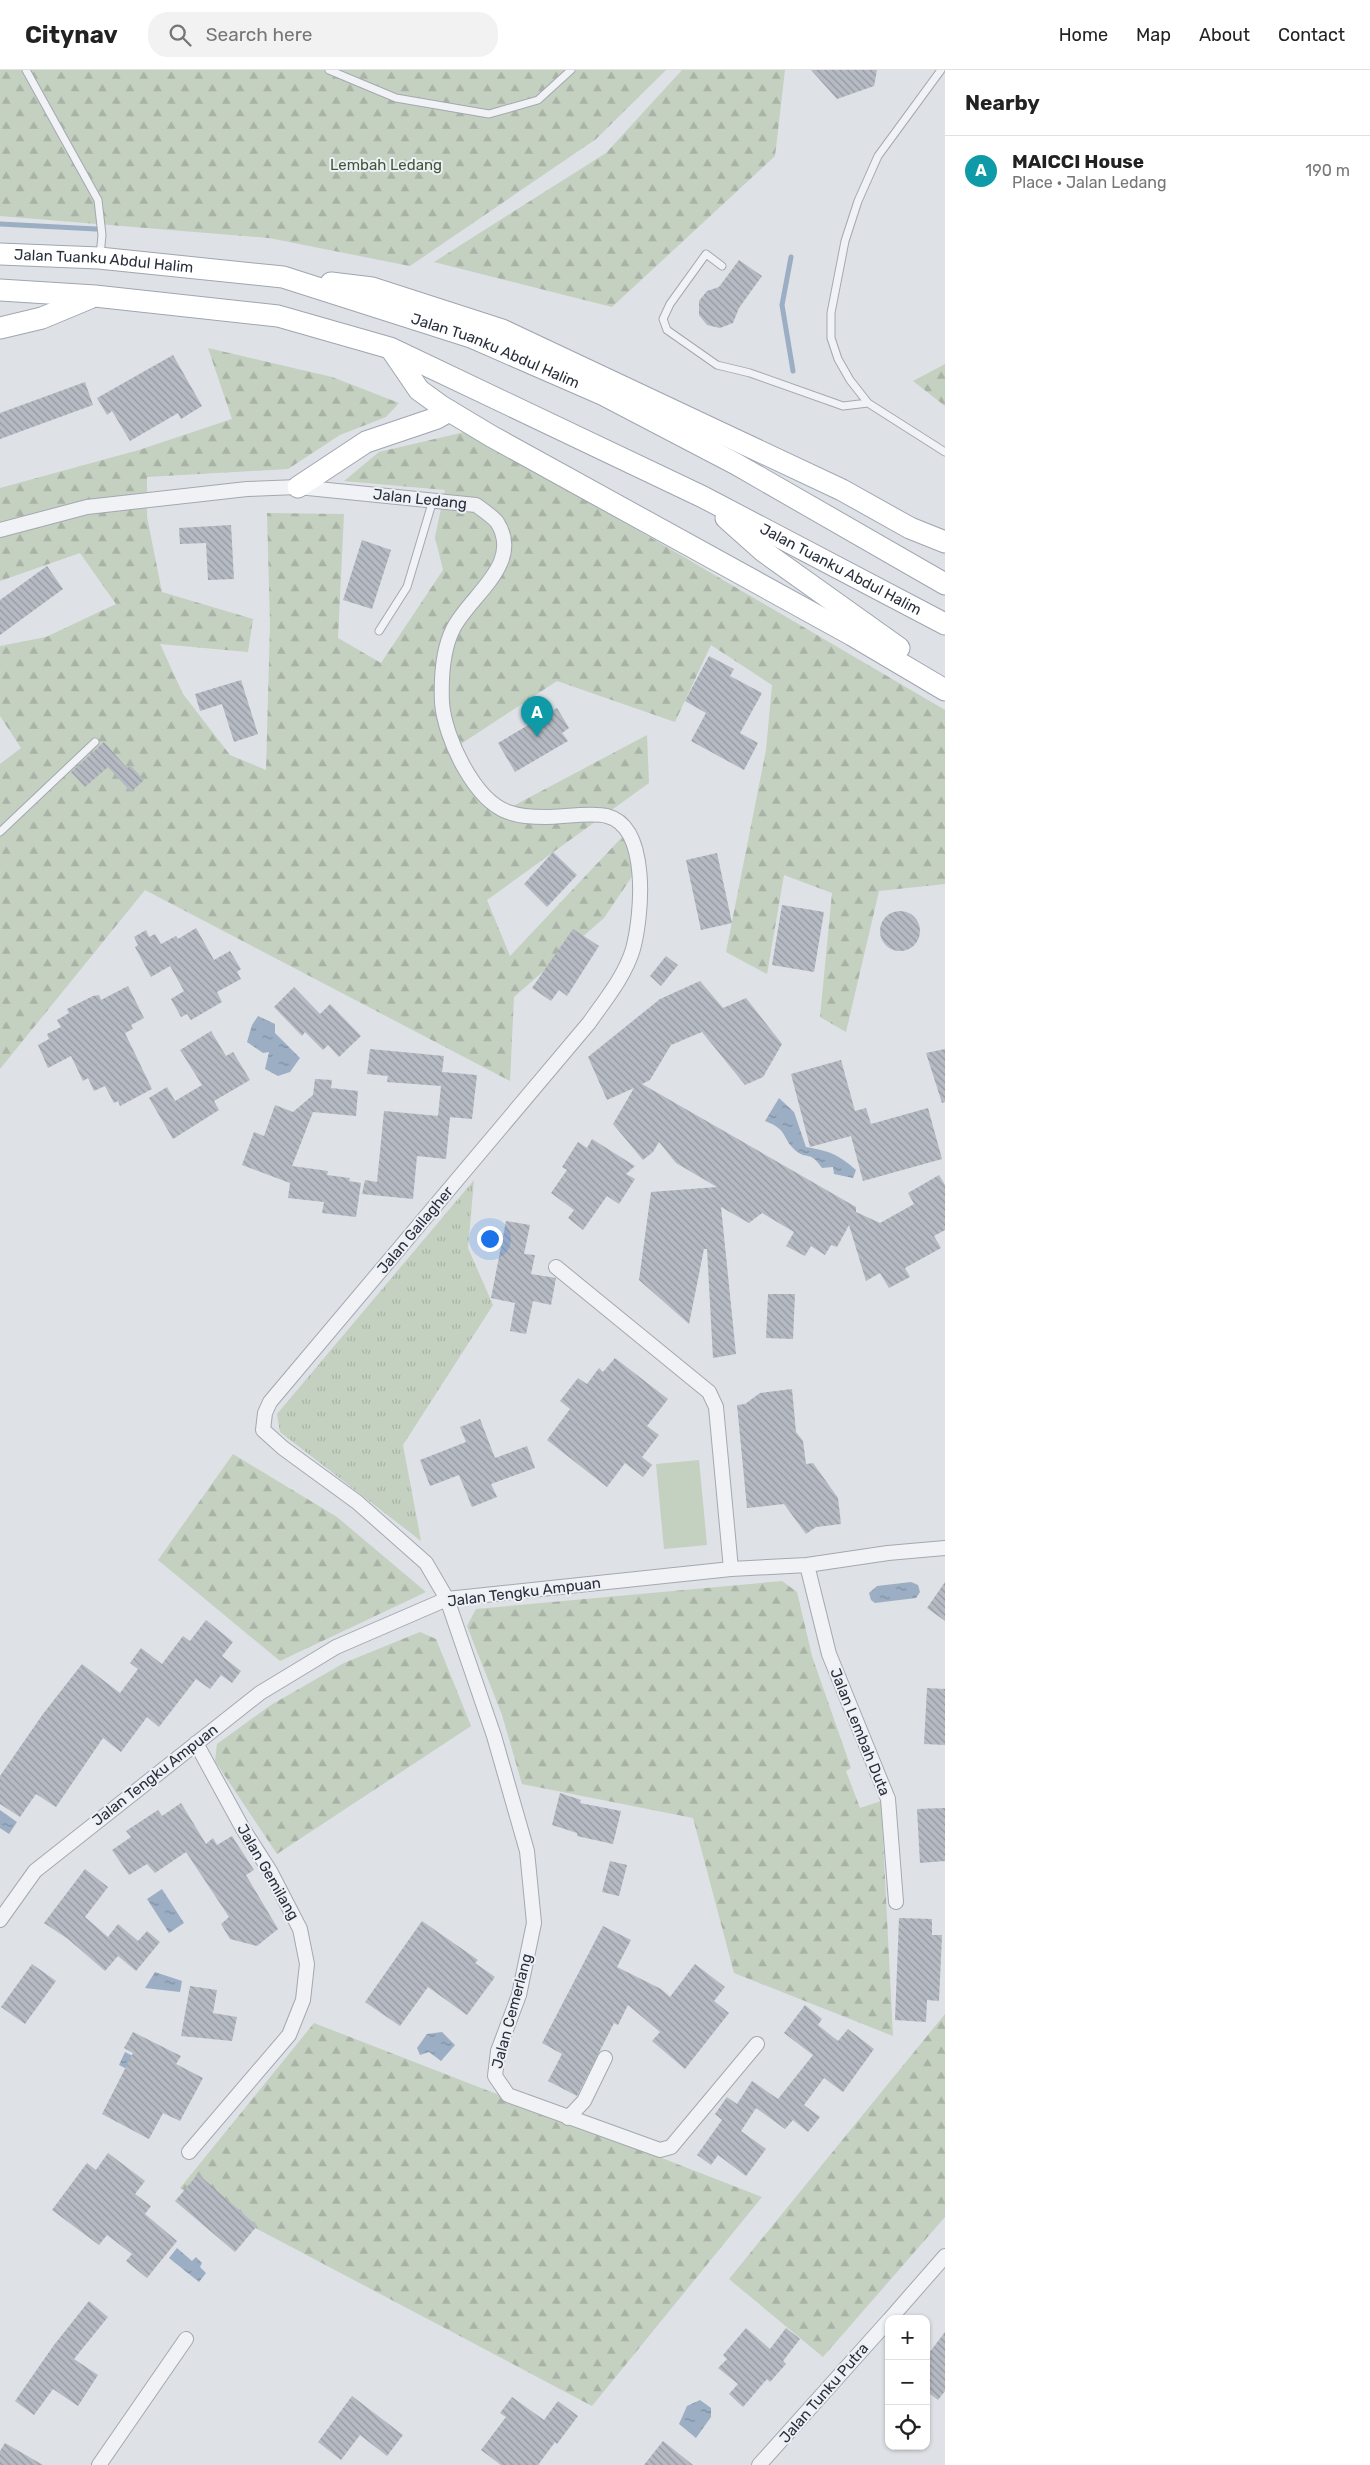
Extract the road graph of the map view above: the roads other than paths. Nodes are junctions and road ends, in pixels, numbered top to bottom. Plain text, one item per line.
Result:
1 (26, 70) edge
2 (328, 70) edge
3 (571, 70) edge
4 (941, 70) edge
5 (0, 254) edge
6 (99, 258) junction
7 (722, 266) dead end
8 (283, 277) junction
9 (0, 290) edge
10 (95, 296) junction
11 (0, 328) edge
12 (390, 348) junction
13 (868, 403) junction
14 (450, 411) junction
15 (945, 452) edge
16 (298, 487) junction
17 (702, 497) junction
18 (433, 500) junction
19 (0, 530) edge
20 (945, 542) edge
21 (940, 581) edge
22 (945, 624) edge
23 (379, 632) dead end
24 (945, 679) edge
25 (945, 690) edge
26 (95, 742) dead end
27 (606, 815) joint
28 (0, 832) edge
29 (556, 1267) dead end
30 (945, 1548) edge
31 (807, 1565) junction
32 (730, 1569) junction
33 (447, 1599) junction
34 (196, 1743) junction
35 (896, 1902) dead end
36 (0, 1920) edge
37 (757, 2044) dead end
38 (604, 2058) dead end
39 (568, 2118) junction
40 (189, 2152) dead end
41 (945, 2256) edge
42 (894, 2315) edge
43 (885, 2326) edge
44 (186, 2338) dead end
45 (99, 2465) edge
46 (759, 2465) edge

1 - 6 lane
2 - 3 lane
4 - 13 lane
5 - 6 main road, Jalan Tuanku Abdul Halim
6 - 8 main road, Jalan Tuanku Abdul Halim
7 - 13 lane
8 - 20 main road
8 - 21 main road, Jalan Tuanku Abdul Halim
9 - 10 main road, Jalan Tuanku Abdul Halim
10 - 11 main road
10 - 12 main road, Jalan Tuanku Abdul Halim
12 - 14 main road
12 - 17 main road, Jalan Tuanku Abdul Halim
13 - 15 lane
14 - 16 main road
14 - 25 main road
16 - 18 street, Jalan Ledang
16 - 19 street, Jalan Ledang
17 - 22 main road, Jalan Tuanku Abdul Halim
17 - 24 main road
18 - 23 lane
18 - 27 street, Jalan Ledang
26 - 28 lane
27 - 33 street, Jalan Gallagher
29 - 32 street
30 - 31 street, Jalan Tengku Ampuan
31 - 32 street, Jalan Tengku Ampuan
31 - 35 street, Jalan Lembah Duta
32 - 33 street, Jalan Tengku Ampuan
33 - 34 street, Jalan Tengku Ampuan
33 - 39 street, Jalan Cemerlang
34 - 36 street, Jalan Tengku Ampuan
34 - 40 street, Jalan Gemilang
37 - 39 street, Jalan Cemerlang
38 - 39 street
41 - 42 street, Jalan Tunku Putra
43 - 46 street, Jalan Tunku Putra
44 - 45 street

